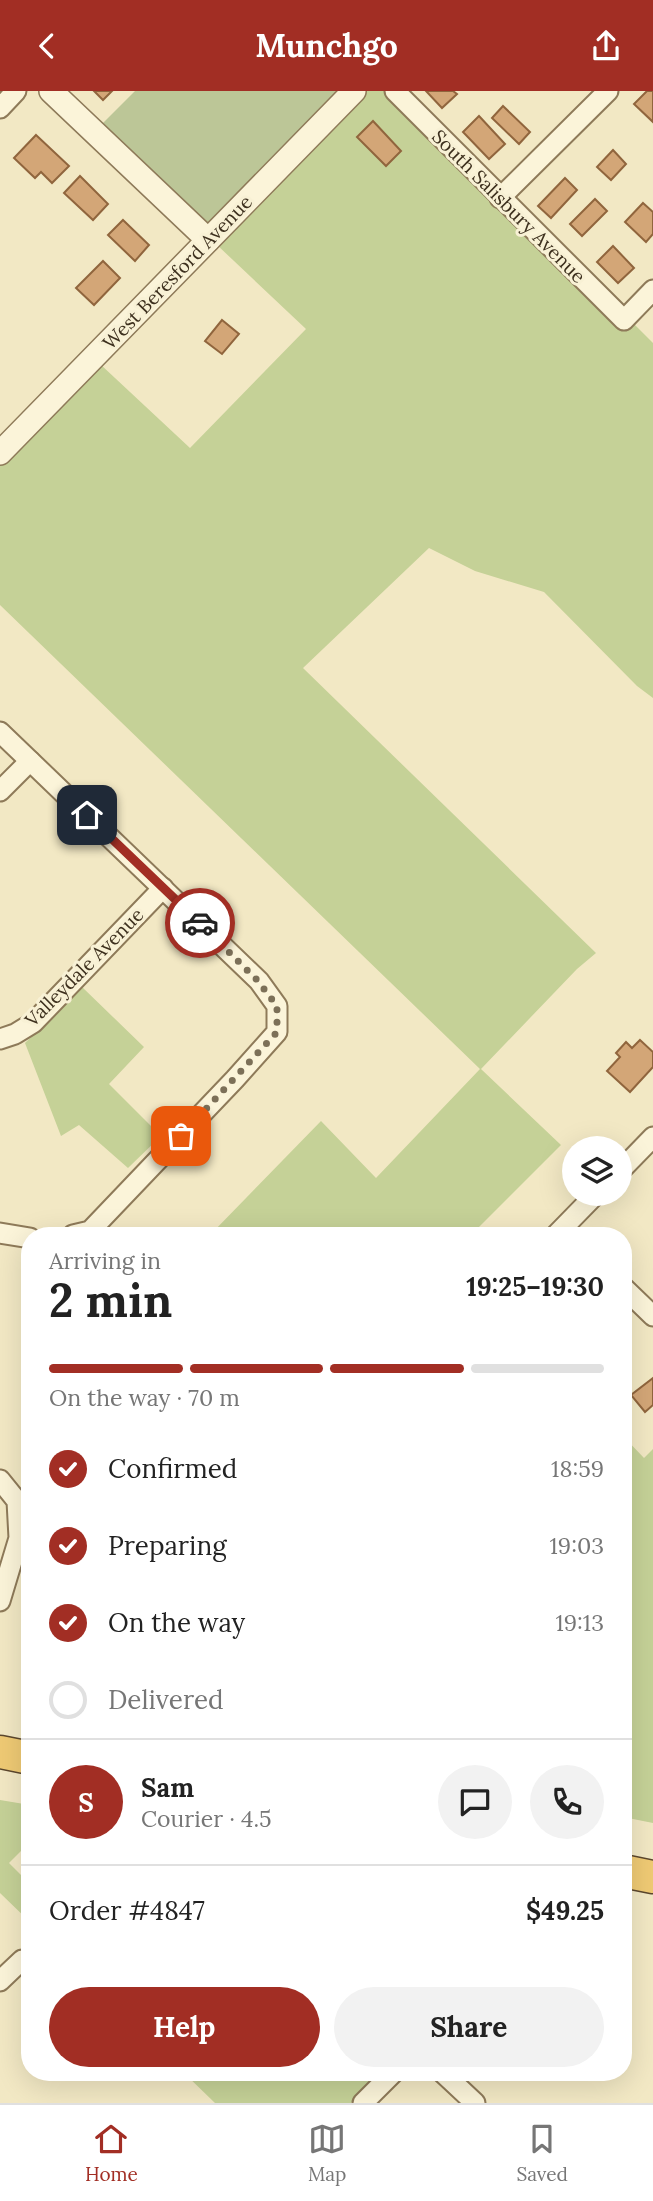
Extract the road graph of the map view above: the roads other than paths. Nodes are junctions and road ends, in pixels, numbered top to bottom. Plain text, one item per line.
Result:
1 (16, 91) edge
2 (51, 91) edge
3 (354, 91) edge
4 (395, 91) edge
5 (608, 91) edge
6 (0, 108) edge
7 (500, 198) junction
8 (208, 240) junction
9 (653, 290) edge
10 (0, 453) edge
11 (0, 732) edge
12 (30, 761) junction
13 (0, 791) edge
14 (163, 888) junction
15 (0, 1039) edge
16 (653, 1137) edge
17 (632, 1159) edge
18 (586, 1206) edge
19 (94, 1227) edge
20 (568, 1227) edge
21 (0, 1233) edge
22 (21, 1236) edge
23 (632, 1295) edge
24 (653, 1315) edge
25 (0, 1480) edge
26 (0, 1601) edge
27 (0, 1752) edge
28 (21, 1756) edge
29 (632, 1873) edge
30 (653, 1877) edge
31 (21, 1961) edge
32 (0, 1981) edge
33 (385, 2081) edge
34 (452, 2081) edge
35 (363, 2103) edge
36 (475, 2103) edge

1 - 6 street
2 - 8 street
3 - 8 street, West Beresford Avenue
4 - 7 street, South Salisbury Avenue
5 - 7 street
7 - 9 street, South Salisbury Avenue
8 - 10 street, West Beresford Avenue
11 - 12 street
12 - 13 street
12 - 14 street
14 - 15 street, Valleydale Avenue
14 - 19 street
16 - 17 street
18 - 20 street
21 - 22 street
23 - 24 street
25 - 26 street
27 - 28 highway
29 - 30 highway
31 - 32 street
33 - 35 street
34 - 36 street

